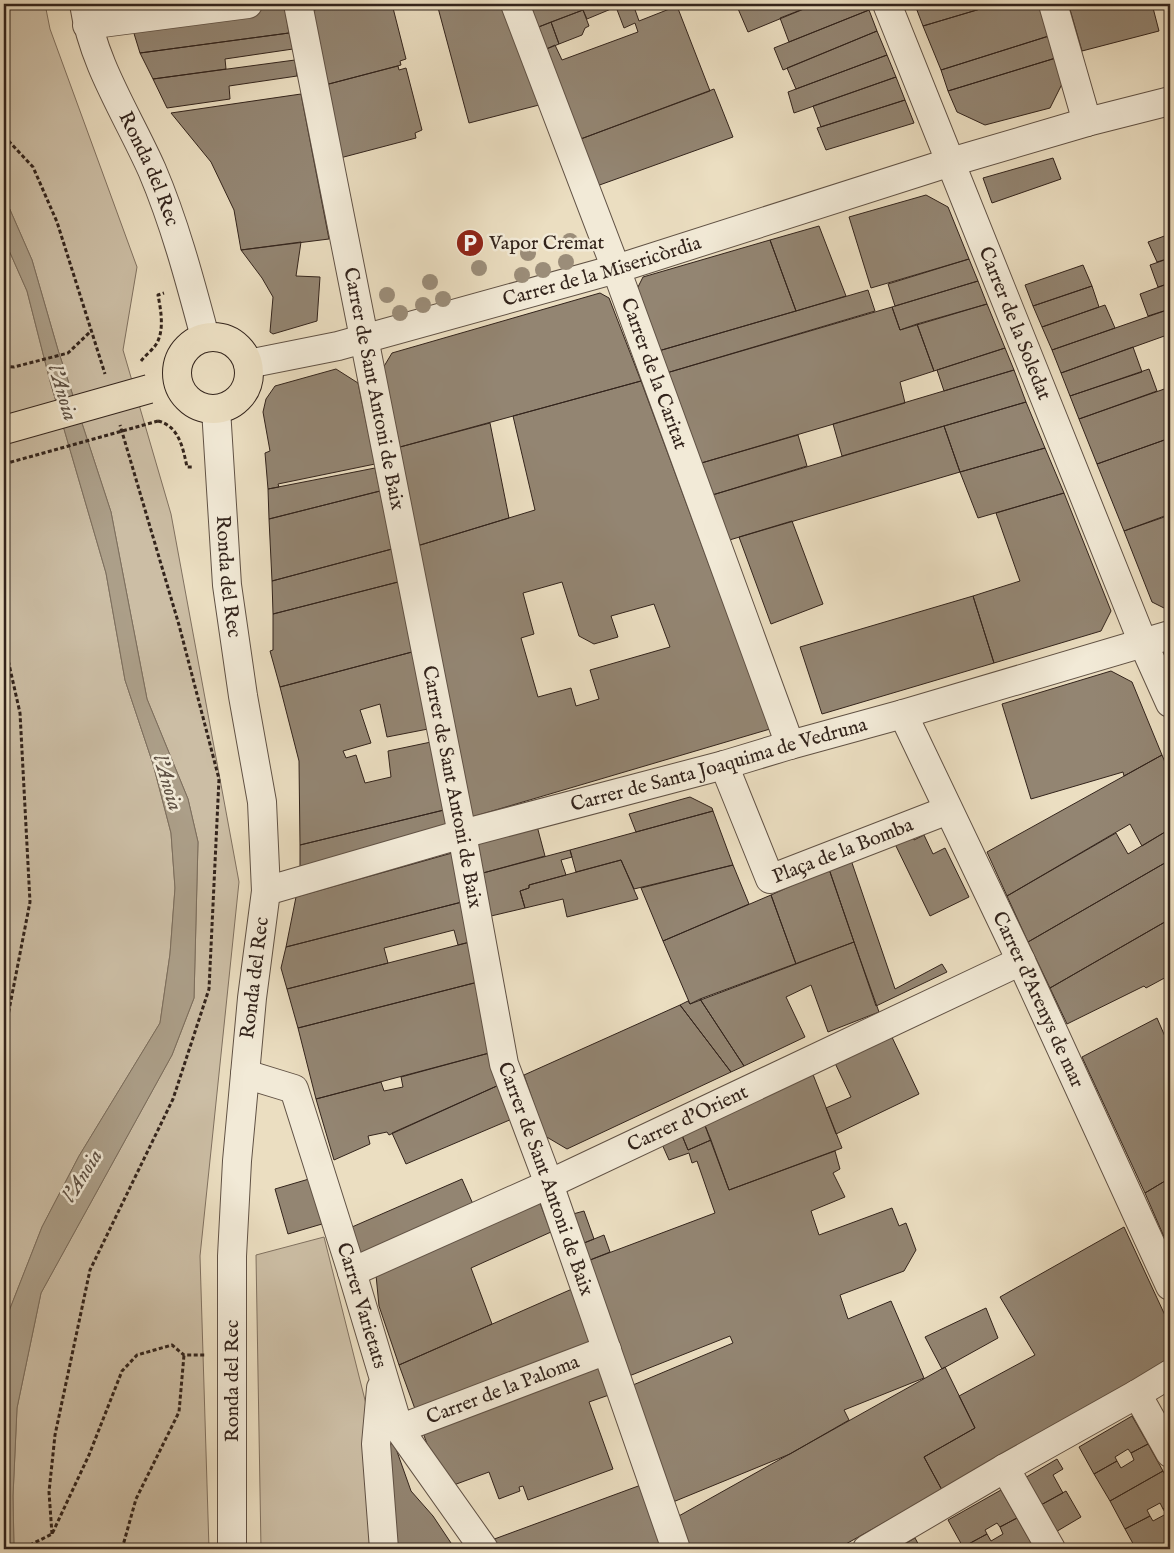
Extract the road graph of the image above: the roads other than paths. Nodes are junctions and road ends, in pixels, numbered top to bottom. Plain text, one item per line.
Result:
1 (248, 4) edge
2 (298, 4) edge
3 (515, 4) edge
4 (887, 4) edge
5 (1053, 4) edge
6 (86, 14) edge
7 (1170, 101) edge
8 (1087, 122) junction
9 (951, 162) junction
10 (616, 269) junction
11 (205, 337) junction
12 (364, 338) junction
13 (248, 364) junction
14 (178, 381) junction
15 (216, 409) junction
16 (4, 430) edge
17 (1170, 635) edge
18 (1143, 644) junction
19 (1170, 703) edge
20 (903, 714) junction
21 (790, 745) junction
22 (724, 765) junction
23 (948, 810) junction
24 (462, 834) junction
25 (266, 891) junction
26 (1021, 961) junction
27 (244, 1074) junction
28 (549, 1184) junction
29 (352, 1272) junction
30 (1170, 1286) edge
31 (608, 1350) junction
32 (383, 1372) junction
33 (1170, 1374) edge
34 (1137, 1394) junction
35 (398, 1428) junction
36 (1170, 1453) edge
37 (1006, 1468) junction
38 (875, 1547) edge
39 (232, 1549) edge
40 (384, 1549) edge
41 (484, 1549) edge
42 (676, 1549) edge
43 (1051, 1549) edge

1 - 6 street
2 - 12 street, Carrer de Sant Antoni de Baix
3 - 10 street, Carrer de la Caritat
4 - 9 street, Carrer de la Soledat
5 - 8 street
6 - 11 street, Ronda del Rec
7 - 8 street, Carrer de la Misericòrdia
8 - 9 street, Carrer de la Misericòrdia
9 - 10 street, Carrer de la Misericòrdia
9 - 18 street, Carrer de la Soledat
10 - 12 street, Carrer de la Misericòrdia
10 - 21 street, Carrer de la Caritat
11 - 13 main road
11 - 14 main road
12 - 13 street, Carrer de la Misericòrdia
12 - 24 street, Carrer de Sant Antoni de Baix
13 - 15 main road
14 - 15 main road
14 - 16 main road, bridge
15 - 25 street, Ronda del Rec
17 - 18 street, Carrer de Santa Joaquima de Vedruna
18 - 19 street, Carrer de la Soledat
18 - 20 street, Carrer de Santa Joaquima de Vedruna
20 - 21 street, Carrer de Santa Joaquima de Vedruna
20 - 23 street, Carrer d'Arenys de mar
21 - 22 street, Carrer de Santa Joaquima de Vedruna
22 - 23 street, Plaça de la Bomba
22 - 24 street, Carrer de Santa Joaquima de Vedruna
23 - 26 street, Carrer d'Arenys de mar
24 - 25 street, Carrer de Santa Joaquima de Vedruna
24 - 28 street, Carrer de Sant Antoni de Baix
25 - 27 street, Ronda del Rec
26 - 28 street, Carrer d'Orient
26 - 30 street, Carrer d'Arenys de mar
27 - 29 street, Carrer Varietats
27 - 39 street, Ronda del Rec
28 - 29 street, Carrer d'Orient
28 - 31 street, Carrer de Sant Antoni de Baix
29 - 32 street, Carrer Varietats
31 - 35 street, Carrer de la Paloma
31 - 42 street, Carrer de Sant Antoni de Baix
32 - 35 street, Carrer Varietats
32 - 40 street
33 - 34 street
34 - 36 street
34 - 37 street
35 - 41 street, Carrer Varietats
37 - 38 street
37 - 43 street

